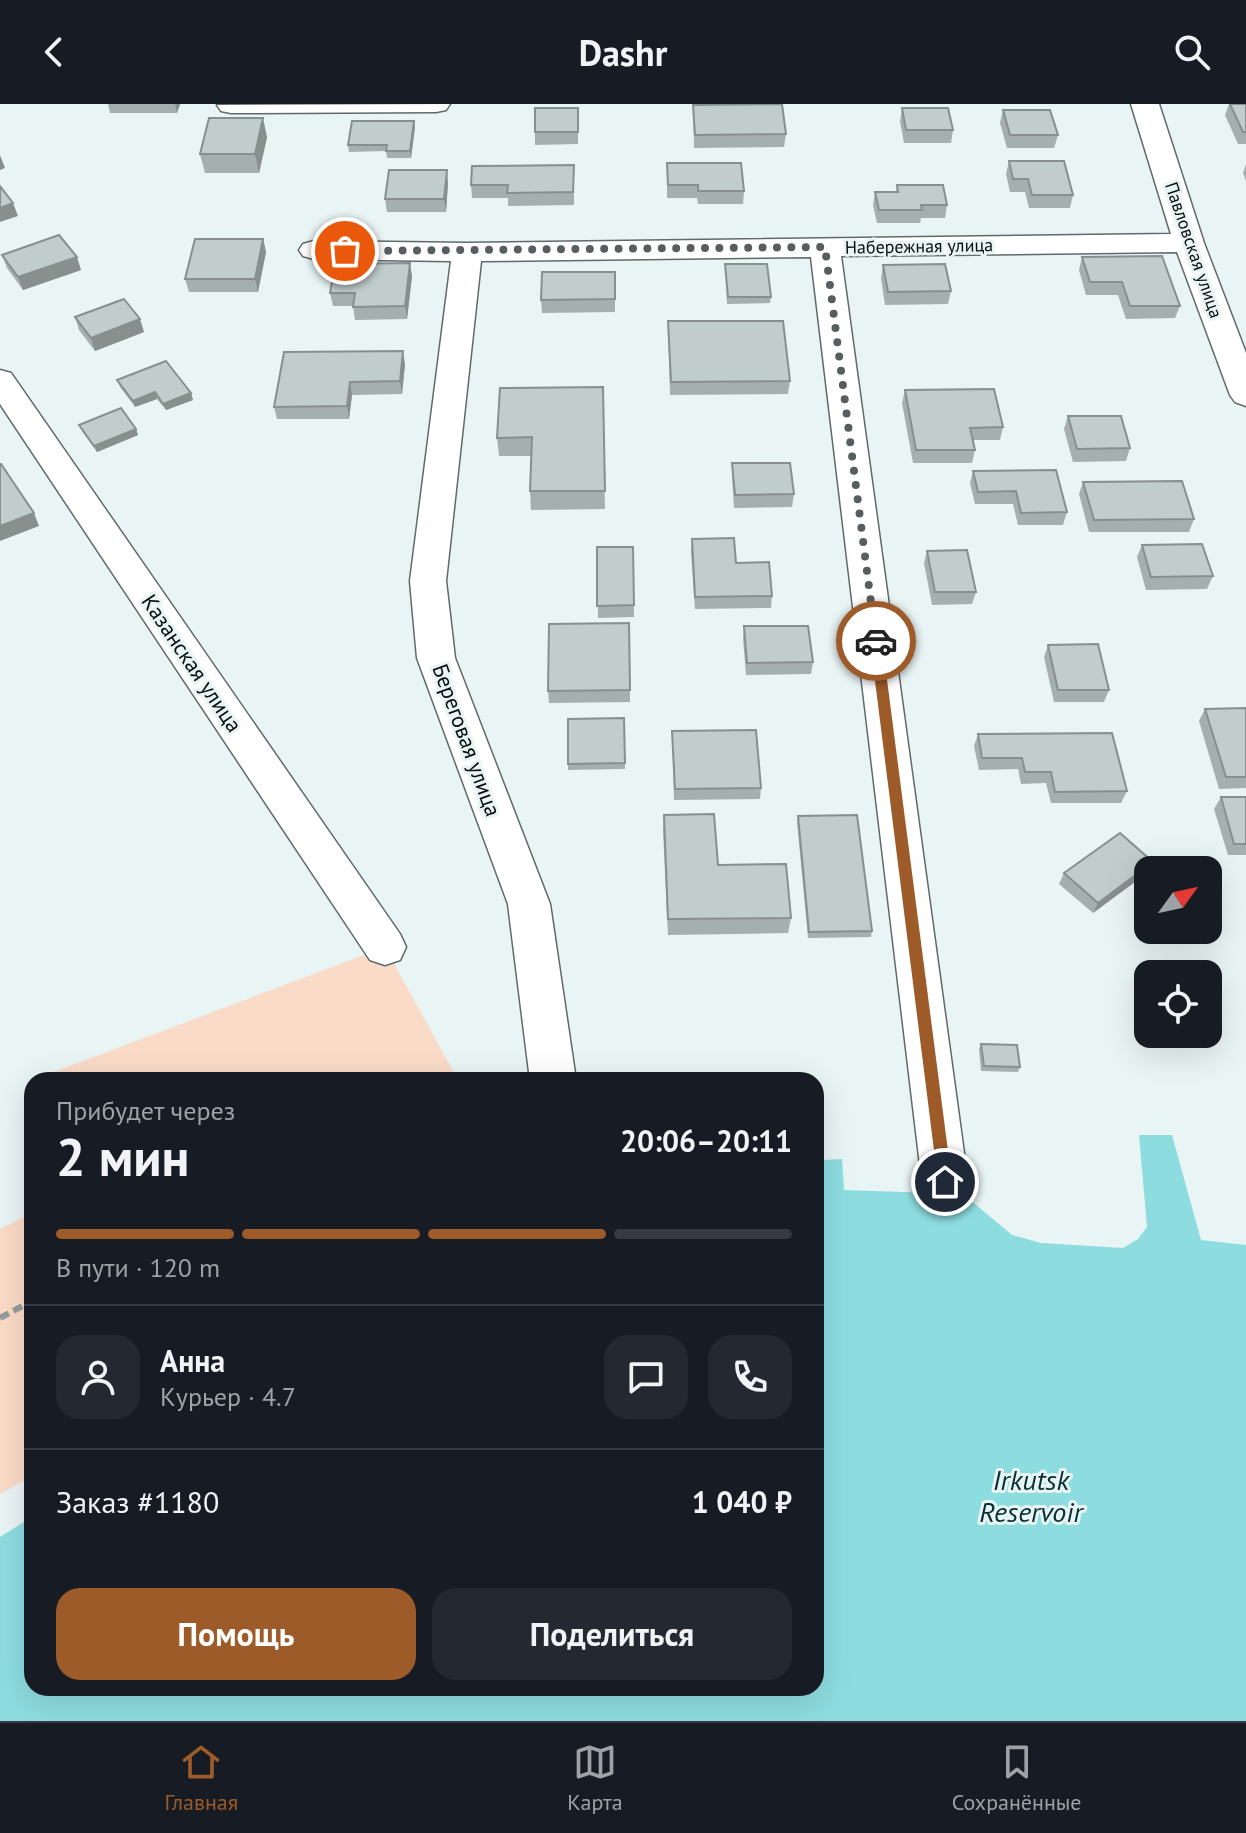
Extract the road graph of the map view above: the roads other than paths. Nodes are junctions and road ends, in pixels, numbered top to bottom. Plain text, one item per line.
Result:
1 (436, 104) edge
2 (1145, 104) edge
3 (231, 105) edge
4 (1189, 243) junction
5 (825, 247) junction
6 (314, 250) dead end
7 (467, 252) junction
8 (0, 380) edge
9 (1246, 395) edge
10 (385, 947) dead end
11 (552, 1072) edge
12 (945, 1182) dead end

1 - 3 street
2 - 4 street, Павловская улица
4 - 5 street, Набережная улица
4 - 9 street, Павловская улица
5 - 7 street, Набережная улица
5 - 12 street
6 - 7 street, Набережная улица
7 - 11 street, Береговая улица
8 - 10 street, Казанская улица

